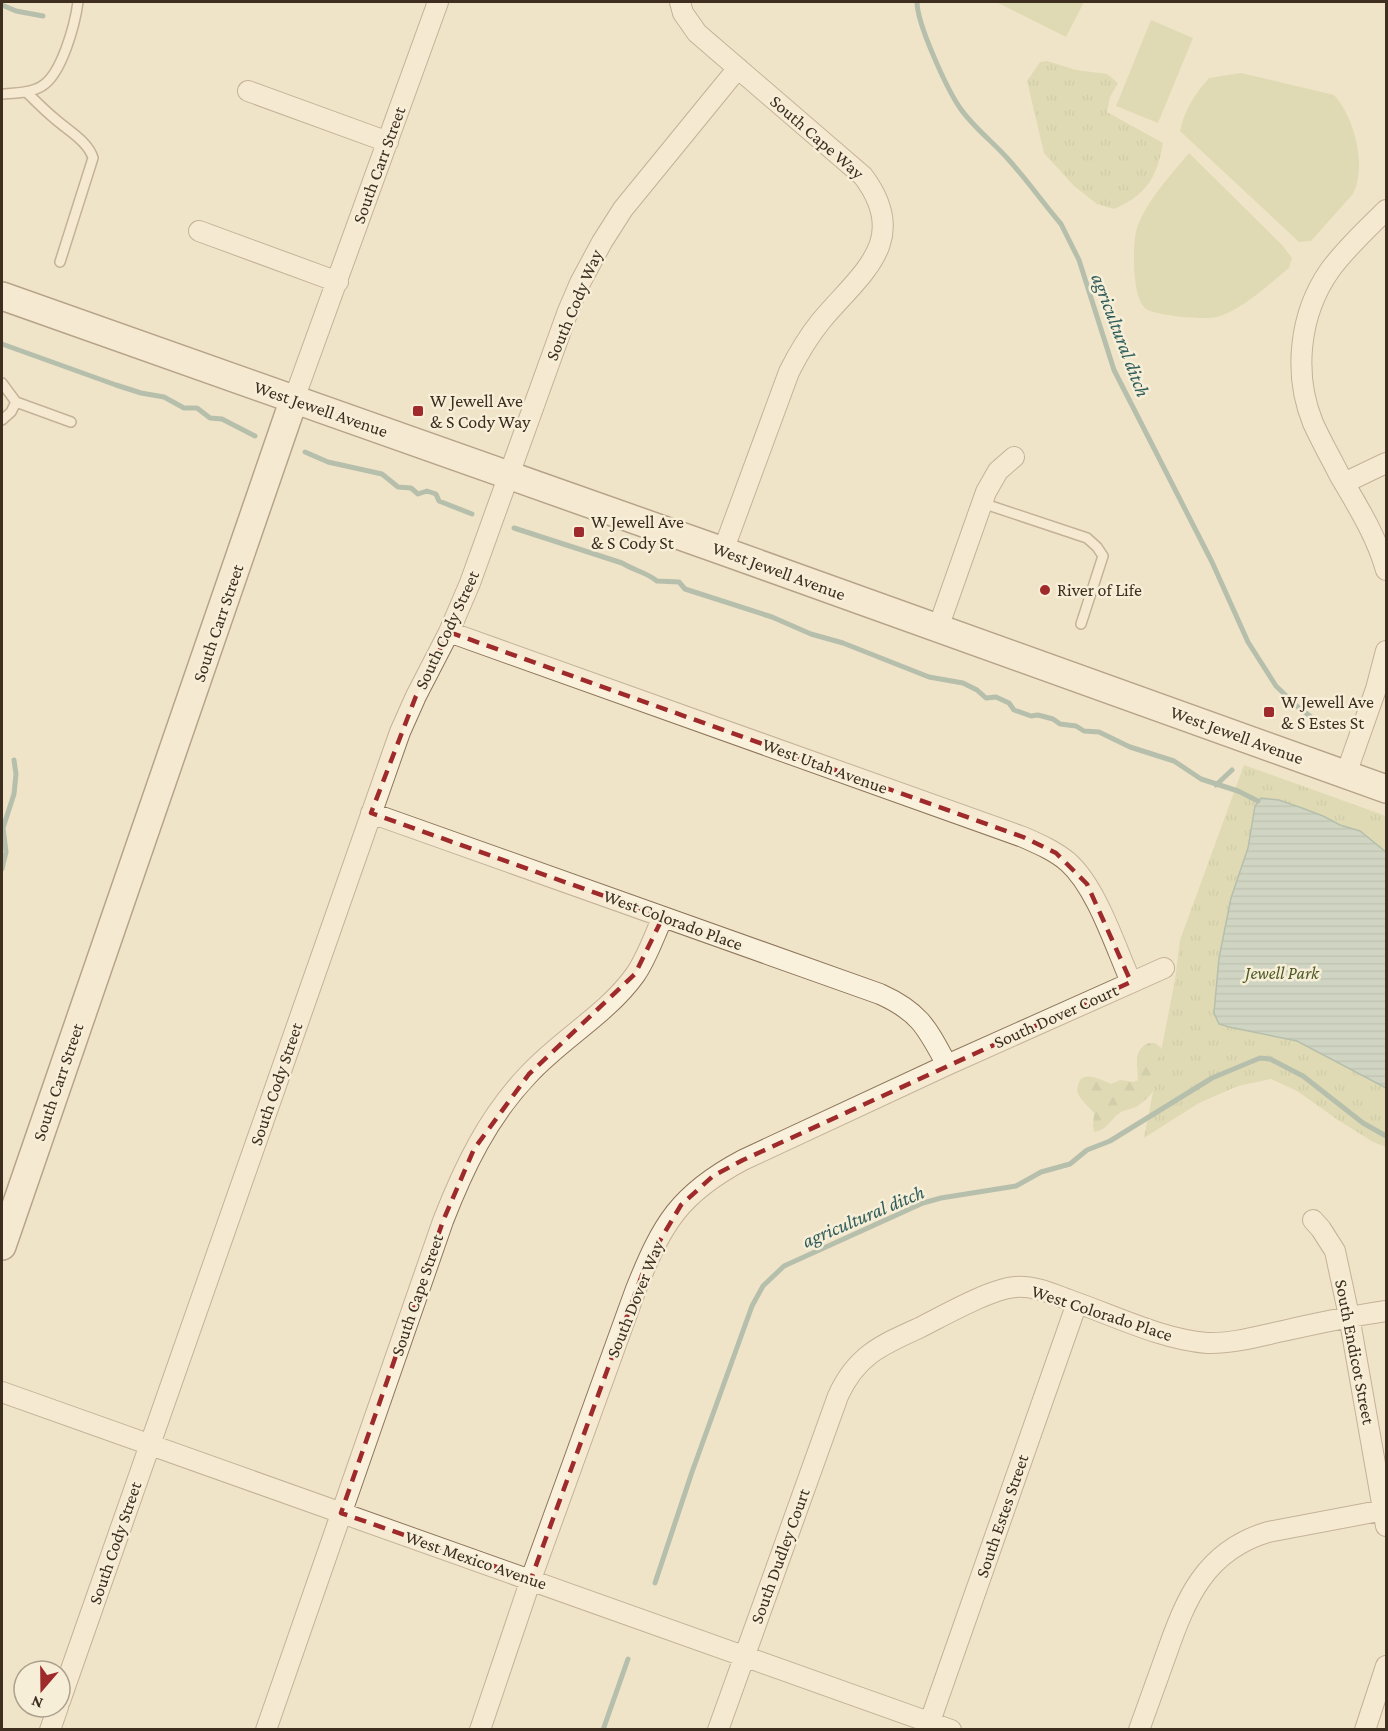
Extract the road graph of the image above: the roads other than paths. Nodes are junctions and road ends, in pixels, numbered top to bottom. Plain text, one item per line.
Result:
1 (78, 2) edge
2 (438, 2) edge
3 (680, 2) edge
4 (738, 68) junction
5 (26, 92) junction
6 (248, 92) dead end
7 (2, 94) edge
8 (388, 142) junction
9 (1386, 210) edge
10 (199, 231) dead end
11 (60, 262) dead end
12 (338, 282) junction
13 (2, 297) edge
14 (2, 383) edge
15 (294, 399) junction
16 (16, 402) junction
17 (2, 420) edge
18 (71, 422) dead end
19 (1014, 457) dead end
20 (1386, 463) edge
21 (509, 475) junction
22 (1344, 483) junction
23 (982, 503) junction
24 (723, 551) junction
25 (1386, 570) edge
26 (1081, 624) dead end
27 (938, 628) junction
28 (449, 632) junction
29 (1386, 651) edge
30 (1346, 774) junction
31 (1386, 789) edge
32 (371, 813) junction
33 (663, 917) junction
34 (1164, 968) dead end
35 (1131, 982) junction
36 (947, 1065) junction
37 (1314, 1220) dead end
38 (2, 1246) edge
39 (1077, 1303) junction
40 (1386, 1311) edge
41 (1349, 1316) junction
42 (843, 1384) joint
43 (2, 1392) edge
44 (149, 1444) junction
45 (341, 1513) junction
46 (1385, 1518) edge
47 (531, 1579) junction
48 (744, 1655) junction
49 (72, 1666) edge
50 (1386, 1666) edge
51 (928, 1726) edge
52 (266, 1730) edge
53 (480, 1730) edge
54 (718, 1730) edge
55 (951, 1730) edge
56 (1139, 1730) edge
57 (1365, 1730) edge

1 - 5 lane
2 - 8 street, South Carr Street
3 - 4 street, South Cape Way
4 - 21 street, South Cody Way
4 - 24 street, South Cape Way
5 - 7 lane
5 - 11 lane
6 - 8 street
8 - 12 street, South Carr Street
9 - 22 street
10 - 12 street
12 - 15 street, South Carr Street
13 - 15 main road, West Jewell Avenue
14 - 16 lane
15 - 21 main road, West Jewell Avenue
15 - 38 main road, South Carr Street
16 - 17 lane
16 - 18 lane
19 - 23 street
20 - 22 street
21 - 24 main road, West Jewell Avenue
21 - 28 street, South Cody Street
22 - 25 street
23 - 26 lane
23 - 27 street
24 - 27 main road, West Jewell Avenue
27 - 30 main road, West Jewell Avenue
28 - 32 street, South Cody Street
28 - 35 street, West Utah Avenue
29 - 30 street
30 - 31 main road, West Jewell Avenue
32 - 33 street, West Colorado Place
32 - 44 street, South Cody Street
33 - 36 street, West Colorado Place
33 - 45 street, South Cape Street
34 - 35 street, South Dover Court
35 - 36 street, South Dover Court
36 - 47 street, South Dover Way
37 - 41 street, South Endicot Street
39 - 41 street, West Colorado Place
39 - 42 street, West Colorado Place
39 - 51 street, South Estes Street
40 - 41 street, West Colorado Place
41 - 46 street, South Endicot Street
42 - 48 street, South Dudley Court
43 - 44 street, West Mexico Avenue
44 - 45 street, West Mexico Avenue
44 - 49 street, South Cody Street
45 - 47 street, West Mexico Avenue
45 - 52 street, South Cape Street
46 - 56 street
47 - 48 street, West Mexico Avenue
47 - 53 street
48 - 51 street, West Mexico Avenue
48 - 54 street, South Dudley Court
50 - 57 street
51 - 55 street, West Mexico Avenue

